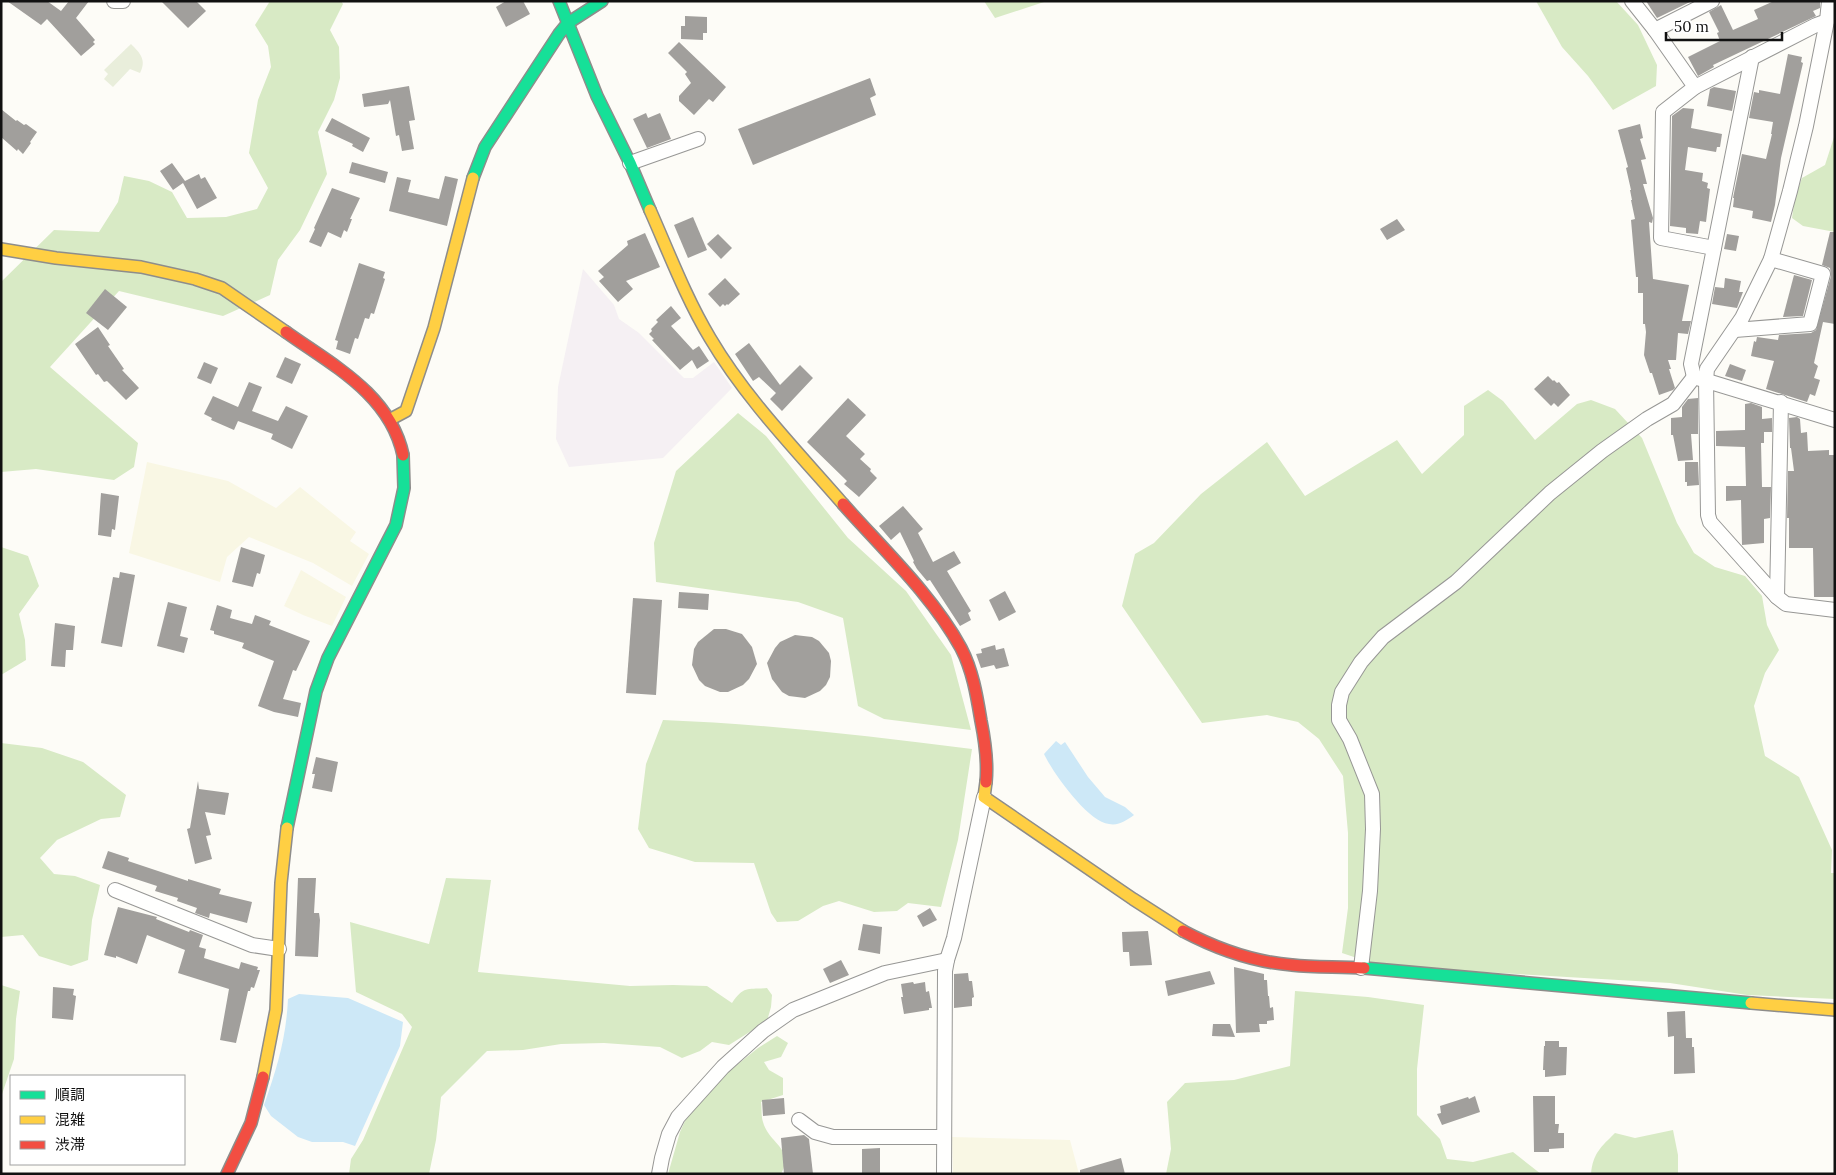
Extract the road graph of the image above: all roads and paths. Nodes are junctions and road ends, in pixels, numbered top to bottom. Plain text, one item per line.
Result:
1 (114, 1) edge
2 (123, 1) edge
3 (559, 1) edge
4 (602, 1) edge
5 (1632, 1) edge
6 (1712, 1) edge
7 (1829, 1) edge
8 (1827, 21) junction
9 (568, 23) junction
10 (1655, 30) junction
11 (1752, 57) junction
12 (1695, 87) junction
13 (698, 138) dead end
14 (630, 163) junction
15 (1714, 248) junction
16 (1, 249) edge
17 (1771, 259) junction
18 (1735, 330) junction
19 (1700, 379) junction
20 (1781, 402) junction
21 (391, 419) junction
22 (1835, 420) edge
23 (1777, 597) junction
24 (1835, 610) edge
25 (984, 797) junction
26 (115, 890) dead end
27 (279, 949) junction
28 (947, 960) junction
29 (1361, 968) junction
30 (1835, 1010) edge
31 (799, 1120) dead end
32 (944, 1138) junction
33 (227, 1174) edge
34 (660, 1174) edge
35 (944, 1174) edge

1 - 2 street
3 - 9 street
4 - 9 street
5 - 10 street
6 - 10 street
7 - 8 street
8 - 11 street
8 - 17 street
9 - 14 street
9 - 21 street
10 - 12 street
11 - 12 street
11 - 15 street
12 - 15 street
13 - 14 street
14 - 25 street
15 - 19 street
16 - 21 street
17 - 18 street
17 - 18 street
18 - 19 street
19 - 20 street
19 - 23 street
19 - 29 street
20 - 22 street
20 - 23 street
21 - 27 street
23 - 24 street
25 - 28 street
25 - 29 street
26 - 27 street
27 - 33 street
28 - 32 street
28 - 34 street
29 - 30 street
31 - 32 street
32 - 35 street

